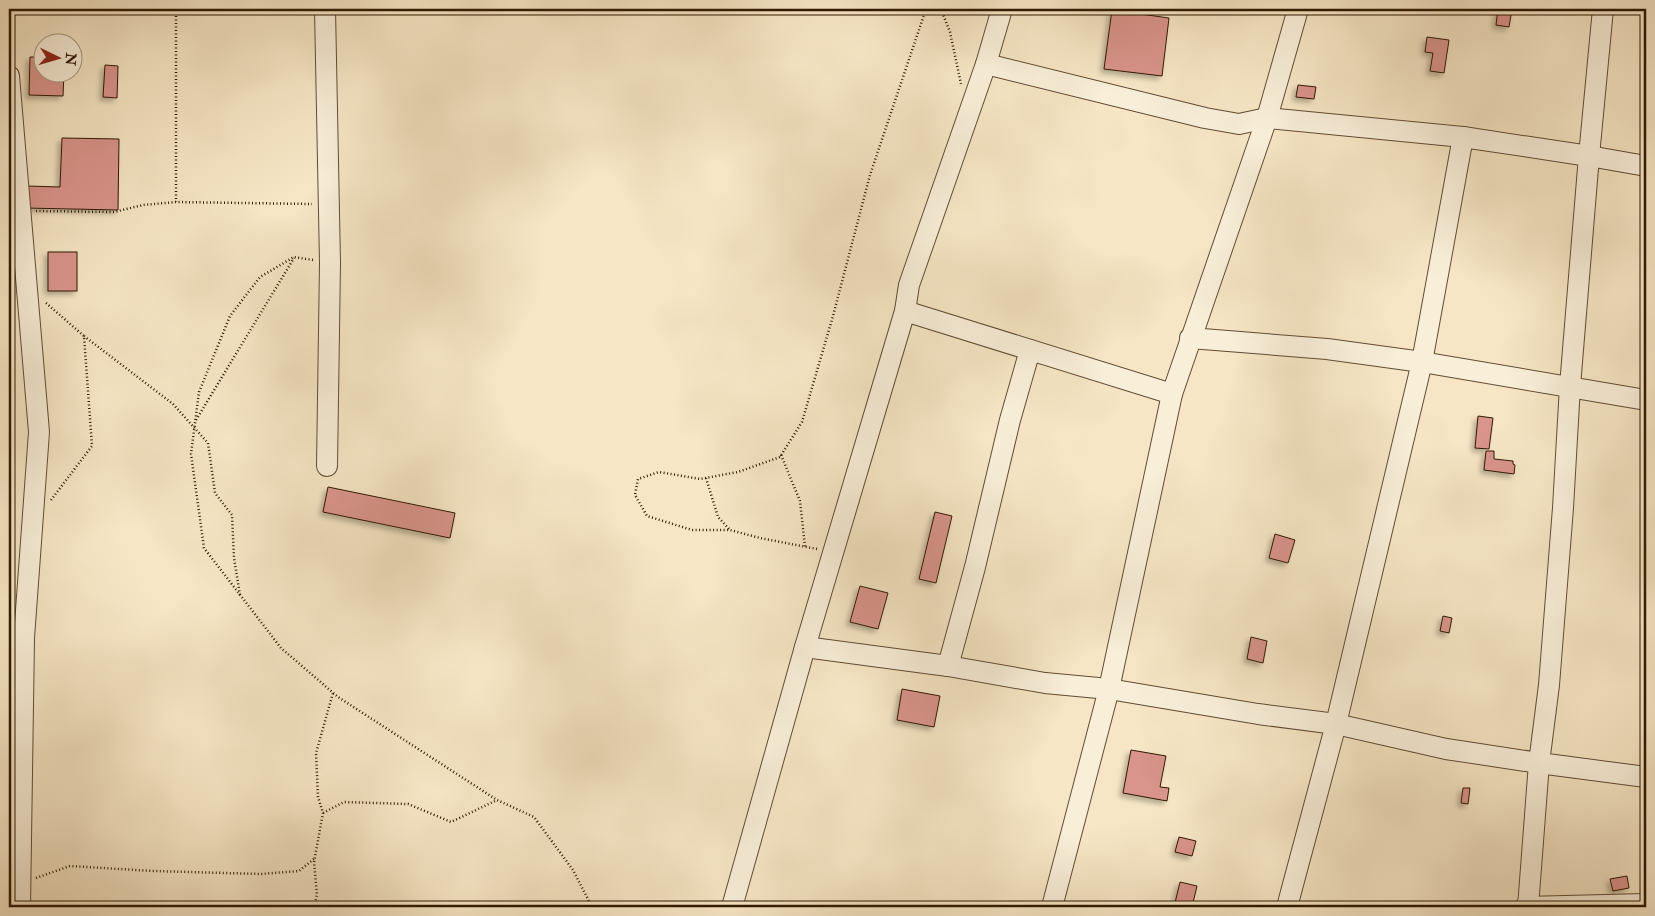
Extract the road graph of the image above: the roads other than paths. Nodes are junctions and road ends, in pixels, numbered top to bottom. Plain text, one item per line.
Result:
1 (325, 9) edge
2 (1002, 9) edge
3 (1298, 9) edge
4 (1603, 9) edge
5 (986, 64) junction
6 (9, 76) edge
7 (1267, 118) junction
8 (1463, 137) junction
9 (1589, 156) junction
10 (1646, 166) edge
11 (905, 311) junction
12 (1190, 338) junction
13 (1030, 350) junction
14 (1422, 362) junction
15 (1570, 386) junction
16 (1172, 394) junction
17 (1646, 400) edge
18 (327, 466) dead end
19 (806, 647) junction
20 (948, 666) junction
21 (1108, 689) junction
22 (1336, 724) junction
23 (1540, 763) junction
24 (1646, 777) edge
25 (1646, 904) edge
26 (20, 907) edge
27 (732, 907) edge
28 (1052, 907) edge
29 (1287, 907) edge
30 (1527, 907) edge

1 - 18 street
2 - 5 street
3 - 7 street
4 - 9 street
5 - 7 street
5 - 11 street
6 - 26 street
7 - 8 street
7 - 12 street
8 - 9 street
8 - 14 street
9 - 10 street
9 - 15 street
11 - 13 street
11 - 19 street
12 - 14 street
12 - 16 street
13 - 16 street
13 - 20 street
14 - 15 street
14 - 22 street
15 - 17 street
15 - 23 street
16 - 21 street
19 - 20 street
19 - 27 street
20 - 21 street
21 - 22 street
21 - 28 street
22 - 23 street
22 - 29 street
23 - 24 street
23 - 30 street
25 - 30 street

